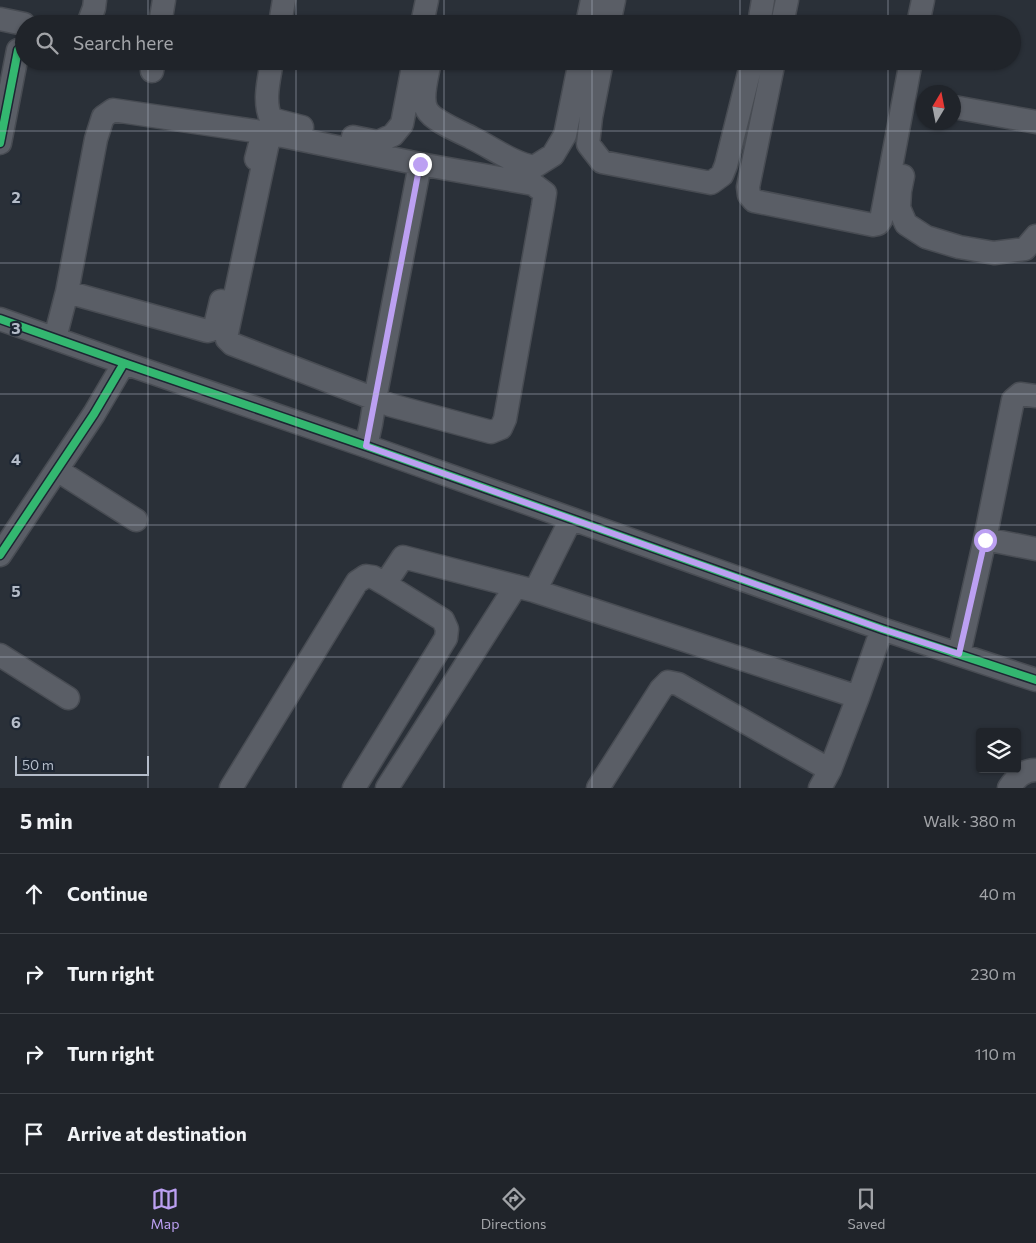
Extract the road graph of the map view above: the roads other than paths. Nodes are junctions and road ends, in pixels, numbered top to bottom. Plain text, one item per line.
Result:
1 (95, 0) edge
2 (164, 0) edge
3 (284, 0) edge
4 (426, 0) edge
5 (441, 0) edge
6 (592, 0) edge
7 (614, 0) edge
8 (763, 0) edge
9 (787, 0) edge
10 (922, 0) edge
11 (938, 0) edge
12 (91, 15) edge
13 (162, 15) edge
14 (282, 15) edge
15 (424, 15) edge
16 (438, 15) edge
17 (589, 15) edge
18 (611, 15) edge
19 (760, 15) edge
20 (784, 15) edge
21 (920, 15) edge
22 (936, 15) edge
23 (0, 19) edge
24 (15, 22) edge
25 (15, 66) edge
26 (271, 70) edge
27 (412, 70) edge
28 (428, 70) edge
29 (578, 70) edge
30 (600, 70) edge
31 (750, 70) edge
32 (772, 70) edge
33 (909, 70) edge
34 (926, 70) edge
35 (923, 85) edge
36 (961, 108) edge
37 (916, 122) edge
38 (1036, 122) edge
39 (0, 143) edge
40 (420, 164) junction
41 (1036, 236) edge
42 (67, 292) junction
43 (0, 319) edge
44 (55, 338) junction
45 (124, 363) junction
46 (1036, 396) edge
47 (375, 398) junction
48 (366, 446) junction
49 (56, 470) junction
50 (571, 519) junction
51 (136, 520) dead end
52 (985, 540) junction
53 (1036, 549) edge
54 (0, 555) edge
55 (386, 584) junction
56 (526, 588) junction
57 (882, 629) junction
58 (959, 654) junction
59 (0, 655) edge
60 (1036, 680) edge
61 (858, 697) junction
62 (68, 698) dead end
63 (1036, 770) edge
64 (825, 779) edge
65 (231, 788) edge
66 (354, 788) edge
67 (387, 788) edge
68 (598, 788) edge
69 (1010, 788) edge

1 - 12 street
2 - 13 street
3 - 14 street
4 - 15 street
5 - 16 street
6 - 17 street
7 - 18 street
8 - 19 street
9 - 20 street
10 - 21 street
11 - 22 street
23 - 24 street
25 - 39 street
26 - 27 street
28 - 29 street
30 - 31 street
32 - 33 street
34 - 35 street
36 - 38 street
37 - 41 street
40 - 47 street
40 - 47 street
40 - 47 street
42 - 42 street
42 - 44 street
43 - 44 street
44 - 45 street
45 - 48 street
45 - 49 street
46 - 52 street
47 - 48 street
48 - 50 street
49 - 51 street
49 - 54 street
50 - 56 street
50 - 57 street
52 - 53 street
52 - 58 street
55 - 56 street
55 - 65 street
55 - 66 street
56 - 61 street
56 - 67 street
57 - 58 street
57 - 61 street
58 - 60 street
59 - 62 street
61 - 64 street
63 - 69 street
64 - 68 street

